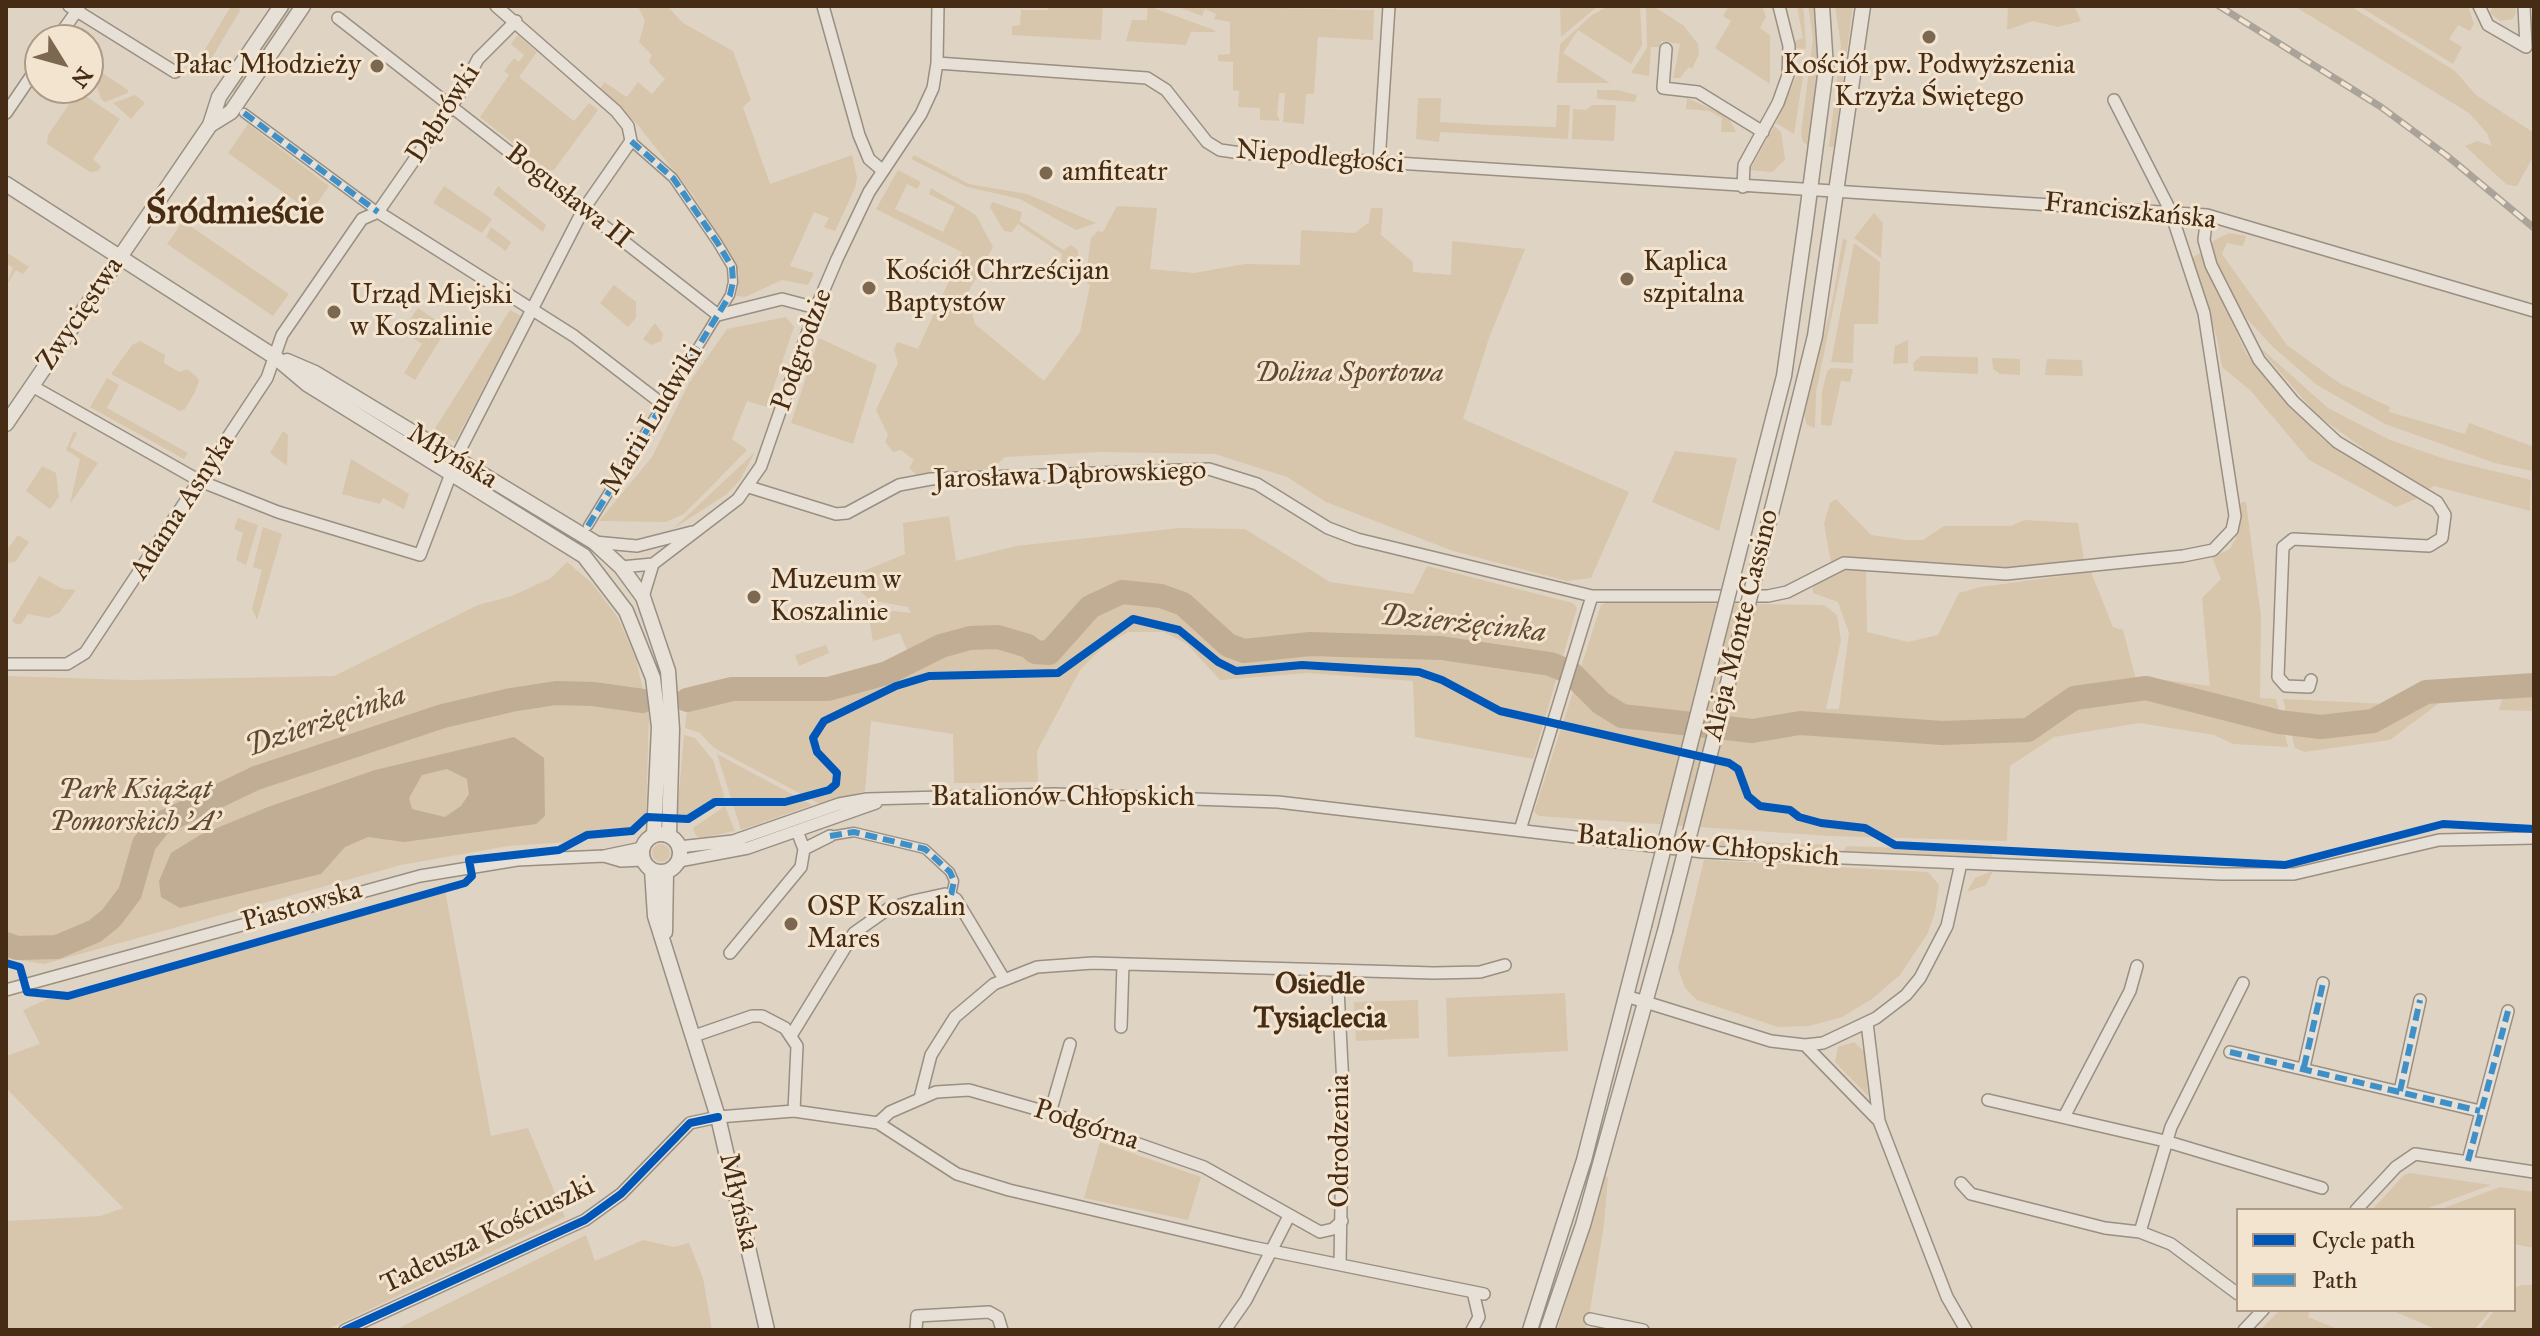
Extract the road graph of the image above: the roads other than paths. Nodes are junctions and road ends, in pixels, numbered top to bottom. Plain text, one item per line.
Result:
1 (281, 6) edge
2 (303, 6) edge
3 (496, 6) edge
4 (823, 6) edge
5 (938, 6) edge
6 (1389, 6) edge
7 (1779, 6) edge
8 (1822, 6) edge
9 (1863, 6) edge
10 (2479, 6) edge
11 (2524, 6) edge
12 (75, 8) edge
13 (338, 18) dead end
14 (516, 21) junction
15 (1666, 49) dead end
16 (937, 63) junction
17 (175, 72) dead end
18 (24, 87) edge
19 (2114, 100) dead end
20 (452, 105) junction
21 (6, 113) edge
22 (244, 113) dead end
23 (210, 125) junction
24 (1763, 132) junction
25 (631, 141) junction
26 (1379, 163) junction
27 (882, 170) junction
28 (6, 184) edge
29 (1743, 187) junction
30 (1810, 191) junction
31 (1835, 191) junction
32 (583, 210) junction
33 (2170, 210) junction
34 (378, 212) junction
35 (2207, 215) junction
36 (121, 257) junction
37 (816, 308) junction
38 (534, 309) junction
39 (2534, 311) edge
40 (718, 315) junction
41 (275, 357) junction
42 (32, 386) junction
43 (661, 403) junction
44 (6, 424) edge
45 (453, 465) junction
46 (200, 481) junction
47 (749, 487) junction
48 (588, 526) dead end
49 (697, 531) junction
50 (594, 542) junction
51 (637, 546) junction
52 (584, 556) junction
53 (653, 564) junction
54 (621, 567) junction
55 (615, 593) junction
56 (1592, 596) junction
57 (643, 597) junction
58 (6, 664) edge
59 (2311, 680) dead end
60 (664, 692) junction
61 (880, 801) junction
62 (1520, 830) junction
63 (797, 831) junction
64 (830, 836) joint
65 (2534, 838) edge
66 (670, 845) junction
67 (804, 849) junction
68 (651, 862) junction
69 (1961, 863) junction
70 (951, 895) junction
71 (730, 953) dead end
72 (1123, 964) junction
73 (1505, 965) dead end
74 (2137, 966) dead end
75 (1337, 970) junction
76 (1004, 979) junction
77 (2243, 983) dead end
78 (2323, 983) dead end
79 (6, 990) edge
80 (1626, 996) junction
81 (2420, 1000) dead end
82 (1646, 1003) junction
83 (2508, 1011) dead end
84 (1867, 1023) junction
85 (1121, 1027) dead end
86 (792, 1034) junction
87 (694, 1036) junction
88 (1070, 1044) dead end
89 (1805, 1045) junction
90 (2230, 1052) dead end
91 (2304, 1067) junction
92 (2400, 1091) junction
93 (920, 1098) junction
94 (1988, 1100) dead end
95 (794, 1111) junction
96 (2480, 1111) junction
97 (1050, 1113) junction
98 (718, 1117) junction
99 (2064, 1117) junction
100 (1879, 1121) junction
101 (878, 1123) junction
102 (2165, 1141) junction
103 (2468, 1161) junction
104 (2534, 1172) edge
105 (1961, 1183) dead end
106 (2322, 1188) dead end
107 (2358, 1208) edge
108 (1289, 1216) junction
109 (1342, 1221) junction
110 (2140, 1232) junction
111 (1271, 1251) junction
112 (1340, 1264) junction
113 (2236, 1293) edge
114 (2260, 1312) edge
115 (1590, 1319) dead end
116 (345, 1330) edge
117 (767, 1330) edge
118 (916, 1330) edge
119 (1002, 1330) edge
120 (1225, 1330) edge
121 (1472, 1330) edge
122 (1530, 1330) edge
123 (1547, 1330) edge
124 (1643, 1330) edge
125 (1966, 1330) edge
126 (2244, 1330) edge

1 - 23 street, Zwycięstwa
2 - 23 street, Zwycięstwa
3 - 14 street
4 - 27 street
5 - 16 street
6 - 26 street
7 - 24 street
8 - 30 street, Aleja Monte Cassino
9 - 31 street, Aleja Monte Cassino
10 - 11 street
12 - 17 street
13 - 20 street, Bogusława II
14 - 20 street, Dąbrówki
14 - 25 street
15 - 24 street
16 - 26 street, Niepodległości
16 - 27 street, Podgrodzie
18 - 21 street
19 - 33 street, Jarosława Dąbrowskiego
20 - 32 street, Bogusława II
20 - 34 street, Dąbrówki
22 - 34 street
23 - 36 street, Zwycięstwa
24 - 29 street
25 - 32 street
25 - 40 street, Marii Ludwiki
26 - 29 street, Niepodległości
27 - 37 street, Podgrodzie
28 - 36 street, Młyńska
29 - 30 street, Niepodległości
30 - 31 street, Franciszkańska
30 - 80 street, Aleja Monte Cassino, bridge
31 - 33 street, Franciszkańska
31 - 82 street, Aleja Monte Cassino, bridge
32 - 38 street
32 - 40 street, Bogusława II
33 - 35 street, Franciszkańska
33 - 56 street, Jarosława Dąbrowskiego
34 - 38 street
34 - 41 street, Dąbrówki
35 - 39 street, Franciszkańska
35 - 59 street
36 - 41 street, Młyńska
36 - 42 street, Zwycięstwa
37 - 40 street
37 - 47 street, Podgrodzie
38 - 43 street
38 - 45 street
40 - 43 street, Marii Ludwiki
41 - 45 street, Młyńska
41 - 46 street, Adama Asnyka
42 - 44 street, Zwycięstwa
42 - 46 street
43 - 48 street, Marii Ludwiki
45 - 46 street
45 - 50 street, Młyńska
45 - 52 street, Młyńska
46 - 58 street, Adama Asnyka
47 - 49 street, Podgrodzie
47 - 56 street, Jarosława Dąbrowskiego
49 - 51 street, Podgrodzie
49 - 53 street, Podgrodzie
50 - 51 street, Podgrodzie
50 - 54 street, Młyńska
51 - 54 street
52 - 54 street, Młyńska
52 - 55 street, Młyńska
53 - 54 street
53 - 57 street
54 - 55 street
54 - 57 street, Młyńska
55 - 60 street, Młyńska
56 - 62 street
57 - 60 street, Młyńska
60 - 66 street, Młyńska
61 - 62 street, Batalionów Chłopskich
61 - 63 street, Batalionów Chłopskich
61 - 66 street, Batalionów Chłopskich
62 - 69 street, Batalionów Chłopskich
63 - 66 street, Batalionów Chłopskich
63 - 67 street
64 - 67 street
64 - 70 street
65 - 69 street, Batalionów Chłopskich
66 - 68 street
66 - 68 street
67 - 71 street
68 - 79 street, Piastowska
68 - 87 street, Młyńska
69 - 84 street
70 - 76 street
70 - 86 street
72 - 75 street
72 - 76 street
72 - 85 street
73 - 75 street
74 - 99 street
75 - 109 street, Odrodzenia
76 - 93 street
77 - 102 street
78 - 91 street
80 - 82 street
80 - 122 street, Aleja Monte Cassino
81 - 92 street
82 - 89 street
82 - 123 street, Aleja Monte Cassino
83 - 96 street
84 - 89 street
84 - 100 street
86 - 87 street
86 - 95 street
87 - 98 street, Młyńska
88 - 97 street
89 - 100 street
90 - 91 street
91 - 92 street
92 - 96 street
93 - 97 street, Podgórna
93 - 101 street, Podgórna
94 - 99 street
95 - 98 street, Tadeusza Kościuszki
95 - 101 street
96 - 103 street
97 - 108 street, Podgórna
98 - 116 street, Tadeusza Kościuszki
98 - 117 street, Młyńska
99 - 102 street
100 - 125 street
101 - 111 street
102 - 106 street
102 - 110 street
103 - 104 street
103 - 107 street
105 - 110 street
108 - 109 street, Podgórna
108 - 111 street
109 - 112 street, Odrodzenia
110 - 113 street
111 - 112 street
111 - 120 street
112 - 121 street
114 - 126 street
115 - 124 street
118 - 119 street

